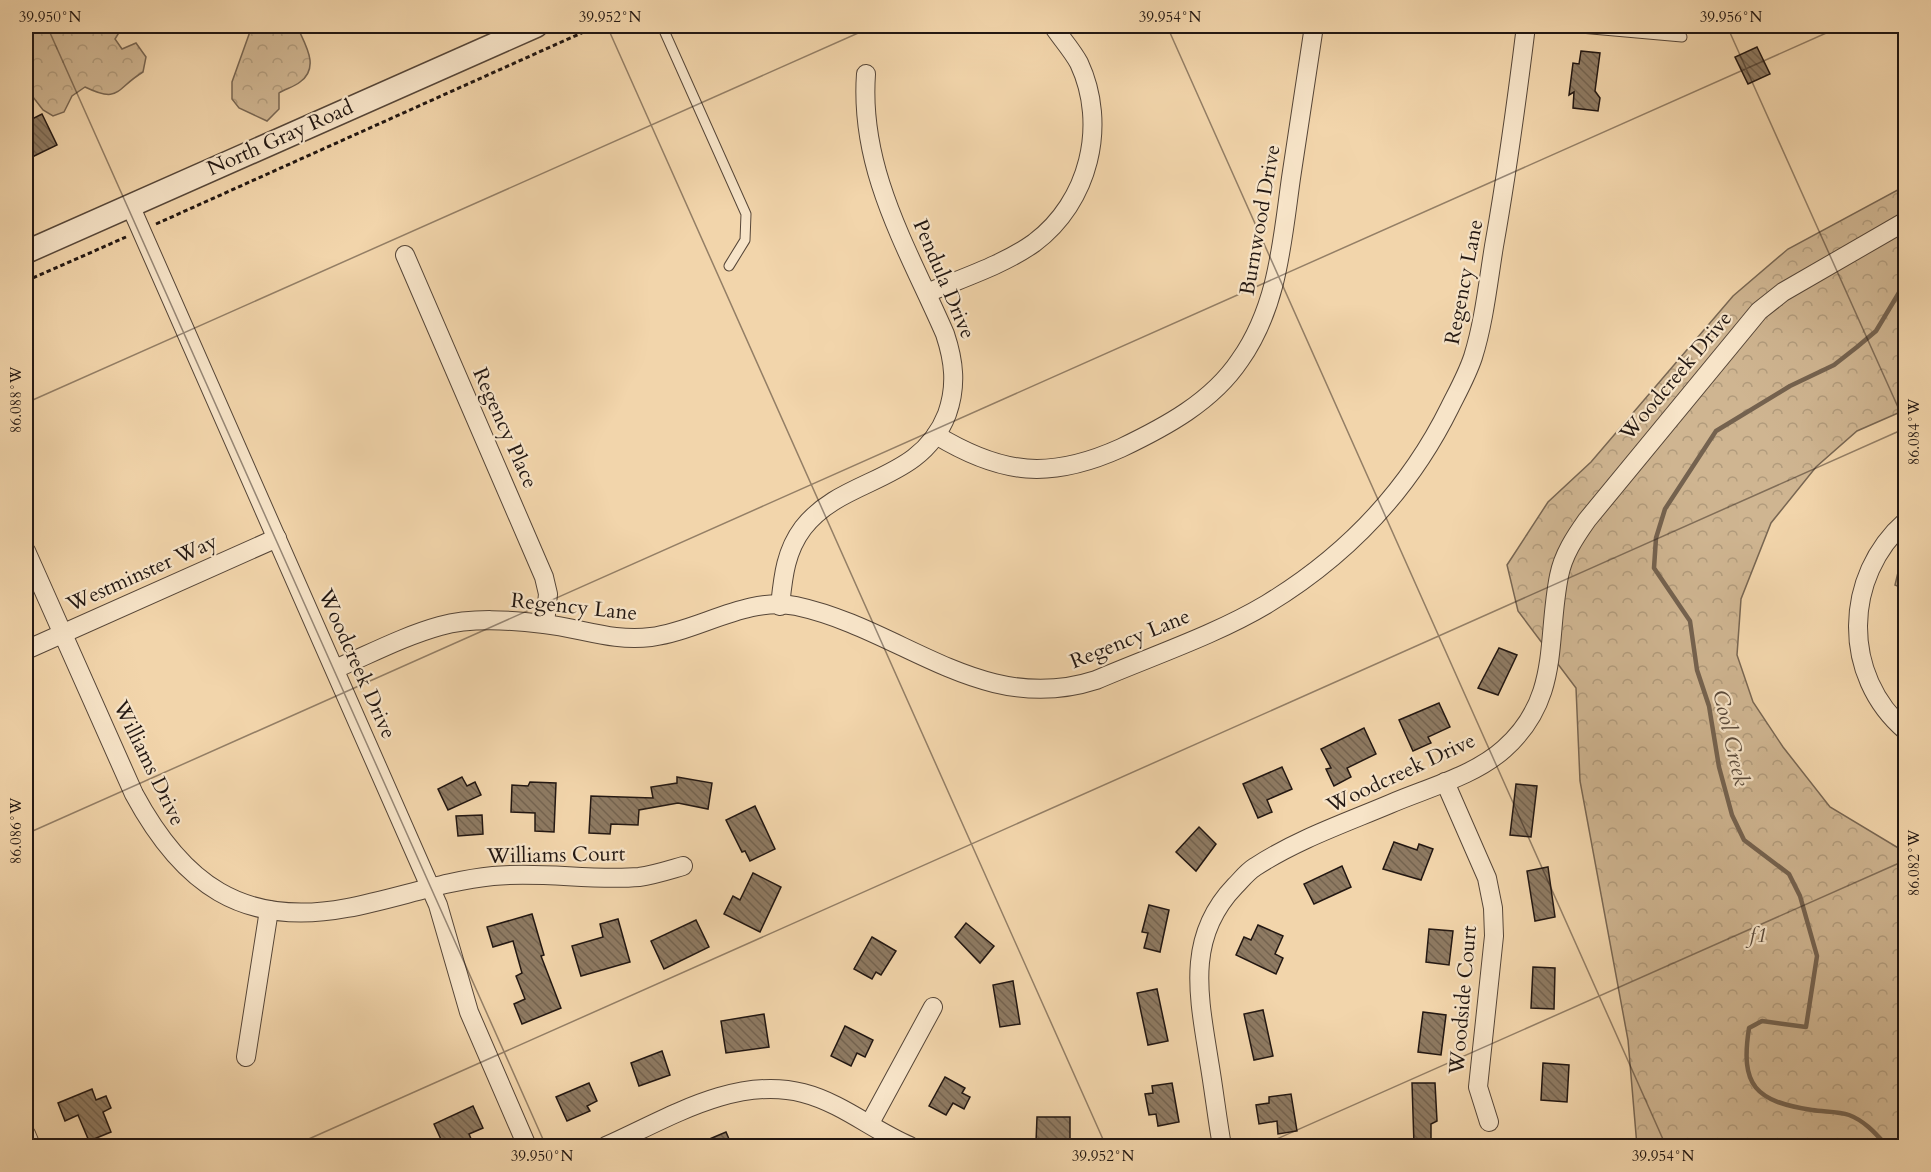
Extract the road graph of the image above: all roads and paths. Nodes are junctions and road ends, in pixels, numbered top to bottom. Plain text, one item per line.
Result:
1 (536, 26) edge
2 (597, 26) edge
3 (662, 26) edge
4 (1053, 26) edge
5 (1314, 26) edge
6 (1526, 26) edge
7 (1558, 26) edge
8 (1682, 37) dead end
9 (866, 74) dead end
10 (130, 205) junction
11 (1905, 221) edge
12 (142, 231) junction
13 (26, 252) edge
14 (405, 255) dead end
15 (729, 266) dead end
16 (26, 281) edge
17 (927, 293) junction
18 (936, 435) junction
19 (1905, 521) edge
20 (277, 538) junction
21 (26, 551) edge
22 (780, 606) junction
23 (545, 624) junction
24 (63, 633) junction
25 (26, 650) edge
26 (335, 669) junction
27 (1905, 731) edge
28 (1445, 782) junction
29 (683, 866) dead end
30 (430, 887) junction
31 (269, 910) junction
32 (933, 1007) dead end
33 (246, 1057) dead end
34 (1489, 1122) dead end
35 (870, 1123) junction
36 (26, 1134) edge
37 (31, 1146) edge
38 (527, 1146) edge
39 (606, 1146) edge
40 (910, 1146) edge
41 (1222, 1146) edge

1 - 10 street, North Gray Road
2 - 12 path
3 - 15 lane
4 - 17 street
5 - 18 street, Burnwood Drive
6 - 22 street, Regency Lane
7 - 8 lane
9 - 17 street, Pendula Drive
10 - 12 street, Woodcreek Drive
10 - 13 street, North Gray Road
11 - 28 street, Woodcreek Drive
12 - 16 path
12 - 20 street, Woodcreek Drive
14 - 23 street, Regency Place
17 - 18 street, Pendula Drive
18 - 22 street, Pendula Drive
19 - 27 street
20 - 24 street, Westminster Way
20 - 26 street, Woodcreek Drive
21 - 24 street, Williams Drive
22 - 23 street, Regency Lane
23 - 26 street, Regency Lane
24 - 25 street, Westminster Way
24 - 31 street, Williams Drive
26 - 30 street, Woodcreek Drive
28 - 34 street, Woodside Court
28 - 41 street, Woodcreek Drive
29 - 30 street, Williams Court
30 - 31 street, Williams Drive
30 - 38 street, Woodcreek Drive
31 - 33 street
32 - 35 street
35 - 39 street
35 - 40 street
36 - 37 street

